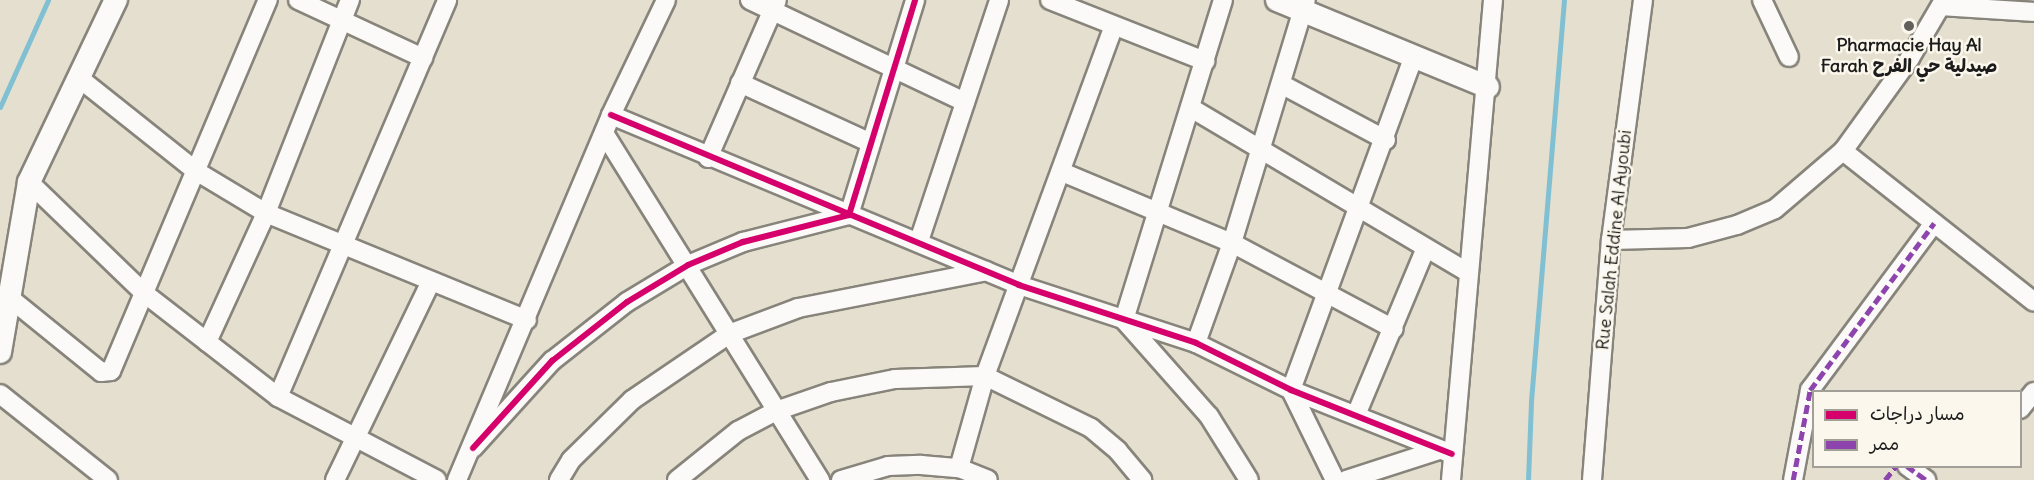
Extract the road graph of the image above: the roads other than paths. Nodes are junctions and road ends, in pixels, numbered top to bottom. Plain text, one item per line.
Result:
1 (116, 0) edge
2 (268, 0) edge
3 (298, 0) edge
4 (350, 0) edge
5 (447, 0) edge
6 (666, 0) edge
7 (750, 0) edge
8 (915, 0) edge
9 (999, 0) edge
10 (1050, 0) edge
11 (1222, 0) edge
12 (1277, 0) edge
13 (1493, 0) edge
14 (1643, 0) edge
15 (1762, 0) edge
16 (1942, 3) edge
17 (775, 5) edge
18 (1304, 5) edge
19 (2034, 12) edge
20 (341, 21) junction
21 (1114, 26) junction
22 (1414, 56) junction
23 (423, 57) junction
24 (1789, 57) dead end
25 (1205, 61) junction
26 (893, 71) junction
27 (79, 78) junction
28 (740, 83) junction
29 (1281, 84) junction
30 (1488, 87) junction
31 (965, 102) junction
32 (1191, 108) junction
33 (611, 114) junction
34 (604, 133) junction
35 (1386, 140) junction
36 (872, 143) junction
37 (1258, 150) junction
38 (1843, 151) junction
39 (708, 158) junction
40 (196, 171) junction
41 (1062, 172) junction
42 (29, 182) junction
43 (1159, 210) junction
44 (1360, 210) junction
45 (266, 213) junction
46 (849, 215) junction
47 (1934, 223) junction
48 (1611, 240) junction
49 (919, 241) junction
50 (340, 243) junction
51 (1232, 243) junction
52 (1425, 250) junction
53 (688, 265) junction
54 (986, 271) junction
55 (1467, 272) junction
56 (431, 281) junction
57 (1019, 285) junction
58 (1326, 292) junction
59 (144, 293) junction
60 (11, 299) junction
61 (2034, 302) edge
62 (527, 320) junction
63 (1124, 320) junction
64 (1395, 329) junction
65 (729, 334) junction
66 (207, 342) junction
67 (1196, 343) junction
68 (0, 352) edge
69 (985, 376) junction
70 (1291, 390) junction
71 (1813, 390) edge
72 (1812, 391) edge
73 (2034, 392) edge
74 (0, 394) edge
75 (278, 397) junction
76 (2022, 407) edge
77 (776, 411) junction
78 (1356, 415) junction
79 (353, 438) junction
80 (473, 448) junction
81 (1445, 452) junction
82 (959, 468) junction
83 (1910, 468) edge
84 (108, 480) edge
85 (335, 480) edge
86 (437, 480) edge
87 (457, 480) edge
88 (558, 480) edge
89 (677, 480) edge
90 (820, 480) edge
91 (840, 480) edge
92 (988, 480) edge
93 (1142, 480) edge
94 (1249, 480) edge
95 (1335, 480) edge
96 (1346, 480) edge
97 (1451, 480) edge
98 (1592, 480) edge
99 (1793, 480) edge
100 (1926, 480) edge

1 - 27 street
2 - 40 street
3 - 20 street
4 - 20 street
5 - 23 street
6 - 33 street
7 - 17 street
8 - 26 street
9 - 31 street
10 - 21 street
11 - 25 street
12 - 18 street
13 - 30 street
14 - 48 street, Rue Salah Eddine Al Ayoubi
15 - 24 street
16 - 19 street
16 - 38 street
17 - 26 street
17 - 28 street
18 - 22 street
18 - 29 street
20 - 23 street
20 - 45 street
21 - 25 street
21 - 41 street
22 - 30 street
22 - 35 street
23 - 50 street
25 - 32 street
26 - 31 street
26 - 36 street
27 - 40 street
27 - 42 street
28 - 36 street
28 - 39 street
29 - 35 street
29 - 37 street
30 - 55 street
31 - 49 street
32 - 37 street
32 - 43 street
33 - 34 street
33 - 39 street
34 - 53 street
34 - 62 street
35 - 44 street
36 - 46 street
37 - 44 street
37 - 51 street
38 - 47 street
38 - 48 street
39 - 46 street
40 - 45 street
40 - 59 street
41 - 43 street
41 - 57 street
42 - 59 street
42 - 60 street
43 - 51 street
43 - 63 street
44 - 52 street
44 - 58 street
45 - 50 street
45 - 66 street
46 - 49 street
46 - 53 street
47 - 61 street
47 - 71 street
48 - 98 street, Rue Salah Eddine Al Ayoubi
49 - 54 street
50 - 56 street
50 - 75 street
51 - 58 street
51 - 67 street
52 - 55 street
52 - 64 street
53 - 65 street
53 - 80 street
54 - 57 street
54 - 65 street
55 - 81 street
56 - 62 street
56 - 79 street
57 - 63 street
57 - 69 street
58 - 64 street
58 - 70 street
59 - 60 street
59 - 66 street
60 - 68 street
62 - 80 street
63 - 67 street
63 - 94 street
64 - 78 street
65 - 77 street
65 - 88 street
66 - 75 street
67 - 70 street
69 - 77 street
69 - 82 street
69 - 93 street
70 - 78 street
70 - 95 street
72 - 99 street
73 - 76 street
74 - 84 street
75 - 79 street
77 - 89 street
77 - 90 street
78 - 81 street
79 - 85 street
79 - 86 street
80 - 87 street
81 - 96 street
81 - 97 street
82 - 91 street
82 - 92 street
83 - 100 street

